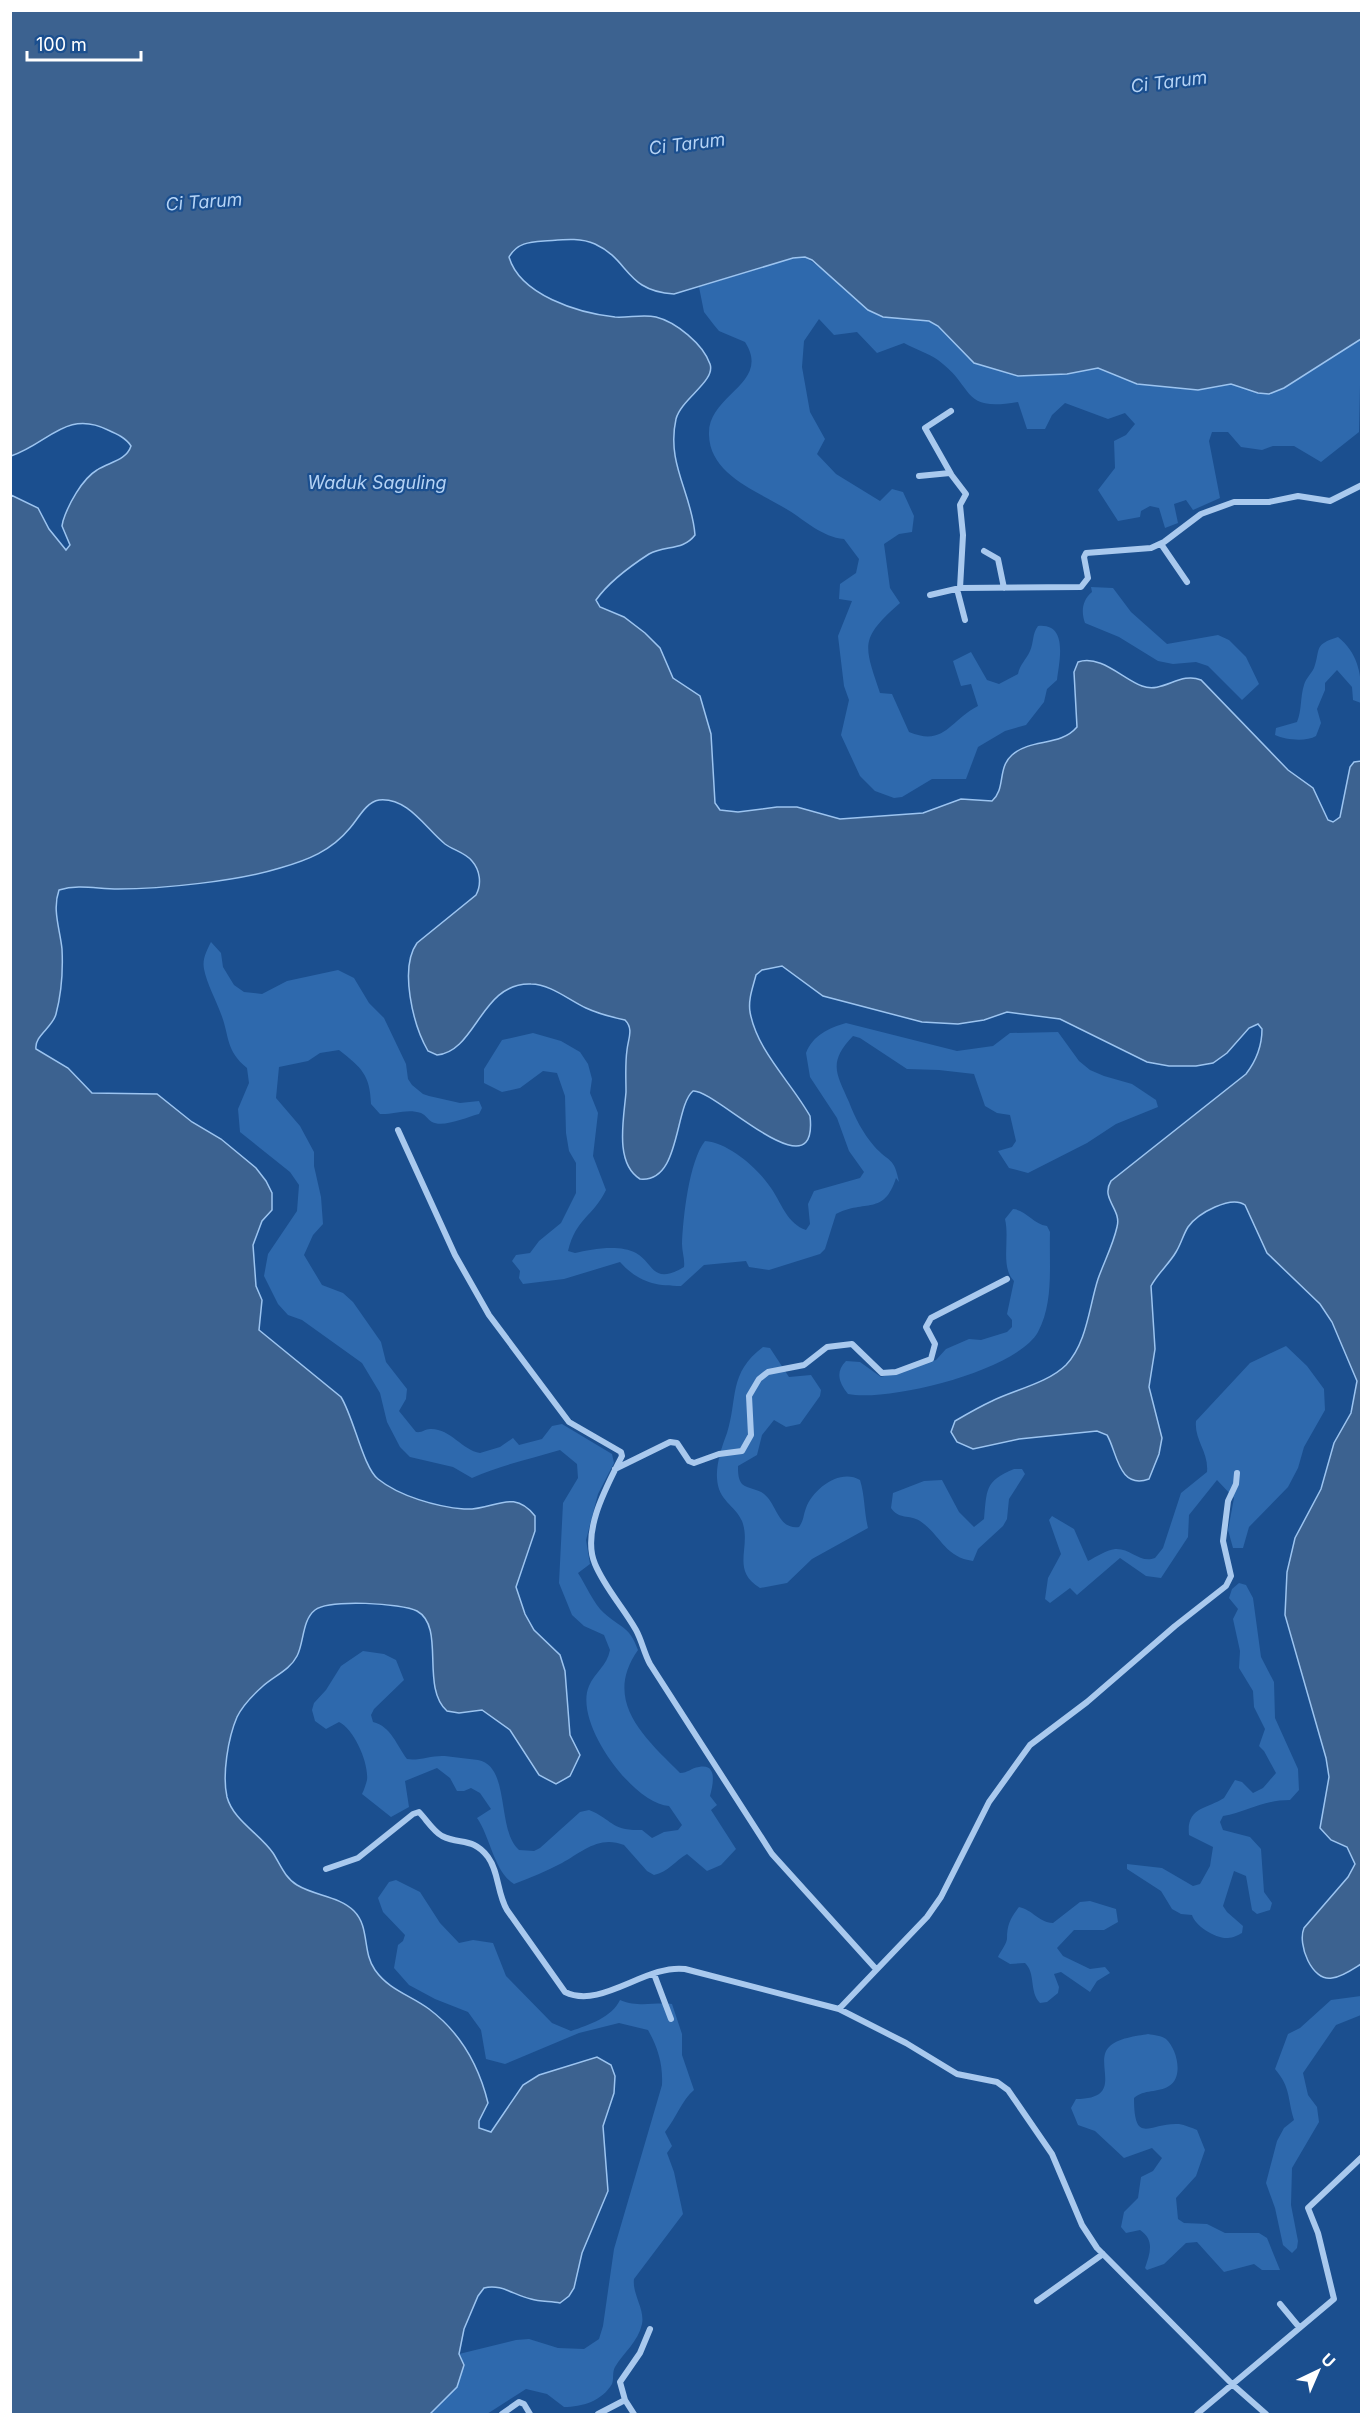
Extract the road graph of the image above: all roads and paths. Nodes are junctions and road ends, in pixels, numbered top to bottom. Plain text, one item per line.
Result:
1 (951, 411) dead end
2 (951, 474) junction
3 (919, 476) dead end
4 (1362, 484) edge
5 (1161, 544) junction
6 (984, 551) dead end
7 (1186, 582) dead end
8 (1004, 588) junction
9 (958, 589) junction
10 (930, 595) dead end
11 (965, 620) dead end
12 (398, 1130) dead end
13 (1007, 1279) dead end
14 (615, 1470) junction
15 (1237, 1473) dead end
16 (326, 1869) dead end
17 (876, 1969) junction
18 (654, 1974) junction
19 (839, 2009) junction
20 (671, 2019) dead end
21 (1362, 2157) edge
22 (1103, 2254) junction
23 (1037, 2301) dead end
24 (1280, 2304) dead end
25 (1299, 2327) junction
26 (650, 2329) dead end
27 (1233, 2385) junction
28 (625, 2400) junction
29 (502, 2415) edge
30 (530, 2415) edge
31 (598, 2415) edge
32 (634, 2415) edge
33 (1197, 2415) edge
34 (1266, 2415) edge

1 - 2 street
2 - 3 street
2 - 9 street
4 - 5 street
5 - 7 street
5 - 8 street
6 - 8 street
8 - 9 street
9 - 10 street
9 - 11 street
12 - 14 street
13 - 14 street
14 - 17 street
15 - 17 street
16 - 18 street
17 - 19 street
18 - 19 street
18 - 20 street
19 - 22 street
21 - 25 street
22 - 23 street
22 - 27 street
24 - 25 street
25 - 27 street
26 - 28 street
27 - 33 street
27 - 34 street
28 - 31 street
28 - 32 street
29 - 30 street

